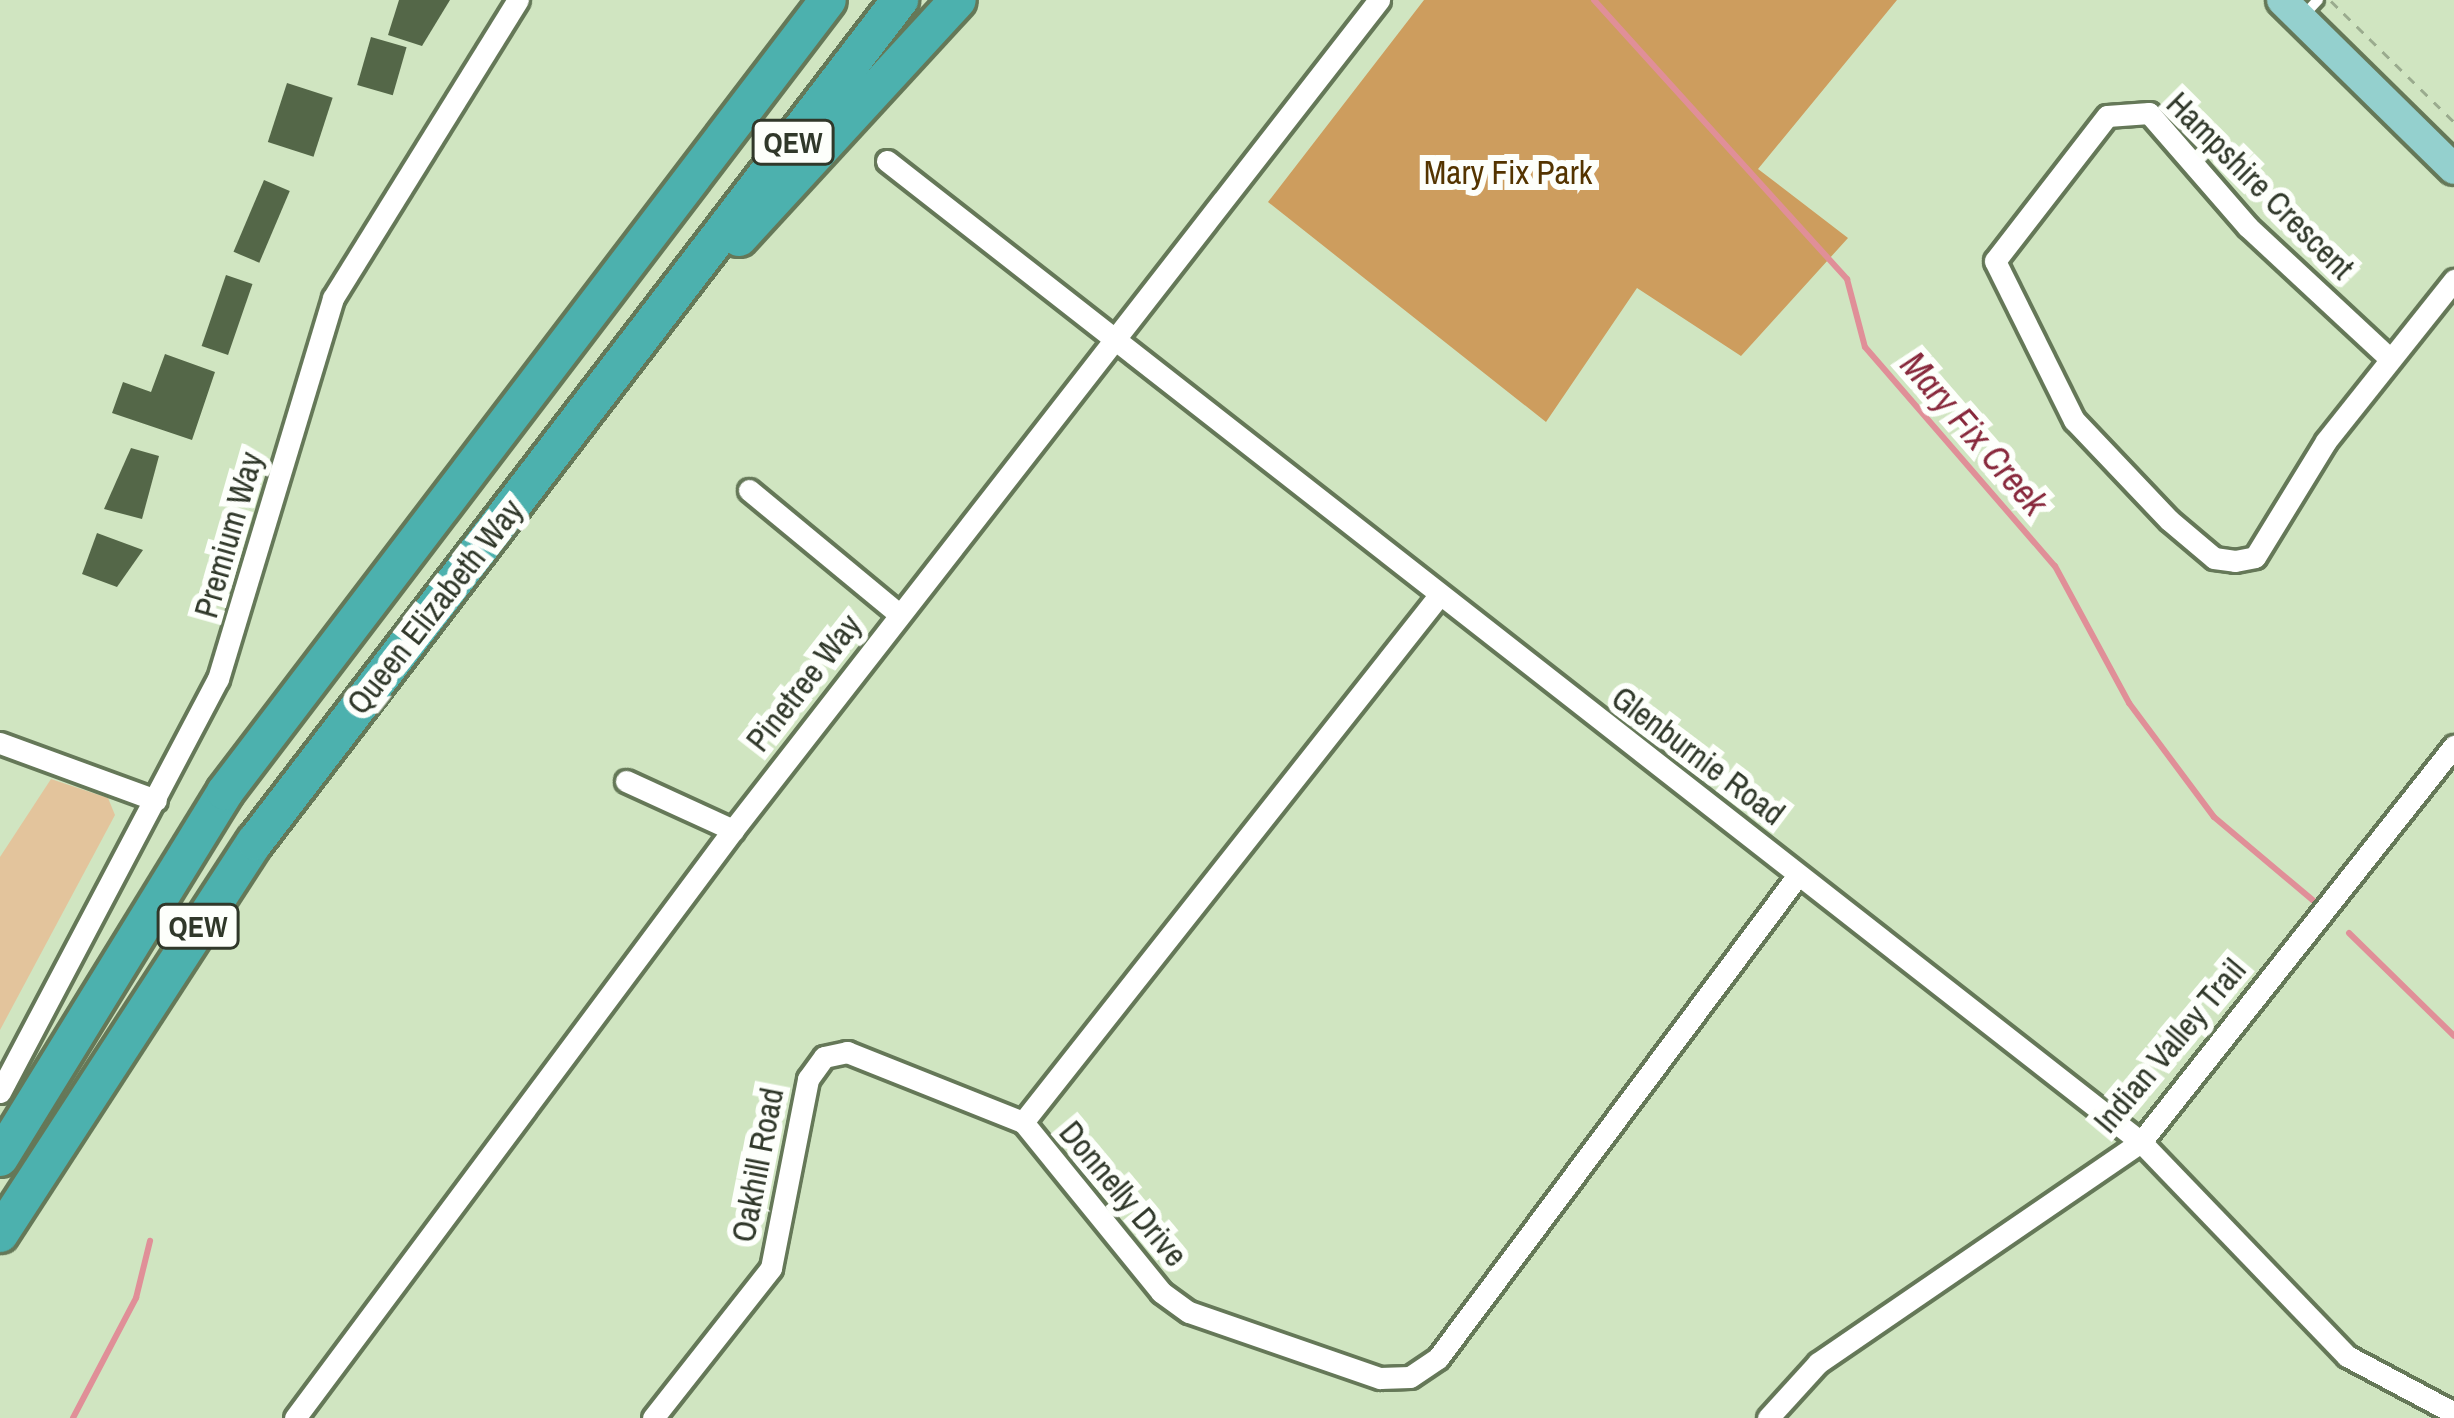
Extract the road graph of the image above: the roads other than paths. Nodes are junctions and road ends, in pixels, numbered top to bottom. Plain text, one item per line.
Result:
1 (518, 0) edge
2 (828, 0) edge
3 (899, 0) edge
4 (958, 0) edge
5 (1379, 0) edge
6 (2300, 6) edge
7 (887, 161) dead end
8 (2454, 169) edge
9 (2454, 280) edge
10 (686, 284) junction
11 (1118, 346) junction
12 (2388, 357) junction
13 (749, 490) dead end
14 (1437, 598) junction
15 (899, 614) junction
16 (0, 743) edge
17 (2454, 746) edge
18 (626, 781) dead end
19 (156, 800) junction
20 (733, 830) junction
21 (1798, 875) junction
22 (0, 1092) edge
23 (1024, 1122) junction
24 (2141, 1142) junction
25 (0, 1158) edge
26 (0, 1234) edge
27 (2454, 1413) edge
28 (295, 1418) edge
29 (653, 1418) edge
30 (1768, 1418) edge

1 - 19 street, Premium Way
2 - 25 highway, Queen Elizabeth Way / QEW
3 - 10 highway, Queen Elizabeth Way / QEW
4 - 10 highway
5 - 11 street, Pinetree Way
6 - 8 main road
7 - 11 street, Glenburnie Road
9 - 12 street
10 - 26 highway, Queen Elizabeth Way / QEW
11 - 14 street, Glenburnie Road
11 - 15 street, Pinetree Way
12 - 12 street, Hampshire Crescent
13 - 15 street
14 - 21 street, Glenburnie Road
14 - 23 street, Donnelly Drive
15 - 20 street, Pinetree Way
16 - 19 street
17 - 24 street, Indian Valley Trail
18 - 20 street
19 - 22 street, Premium Way
20 - 28 street, Pinetree Way
21 - 23 street, Donnelly Drive
21 - 24 street, Glenburnie Road
23 - 29 street, Oakhill Road
24 - 27 street, Glenburnie Road
24 - 30 street, Indian Valley Trail

